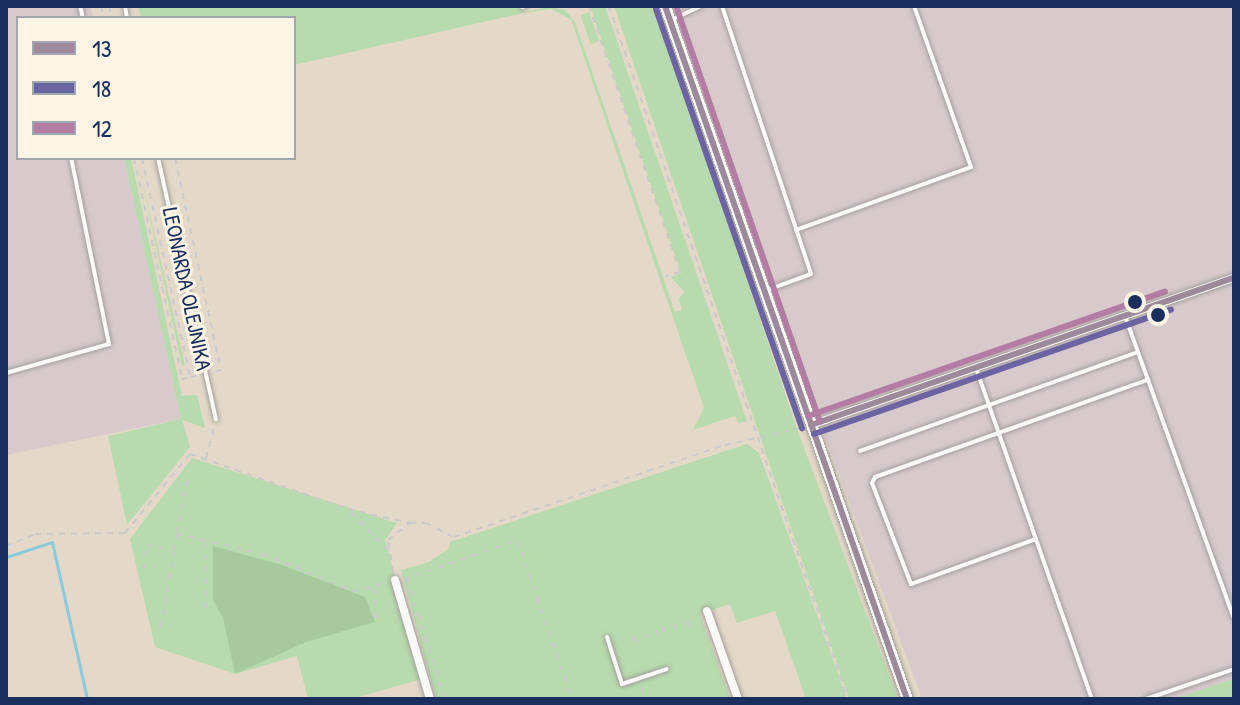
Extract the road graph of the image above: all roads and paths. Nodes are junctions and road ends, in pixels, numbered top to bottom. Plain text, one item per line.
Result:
1 (589, 6) edge
2 (609, 6) edge
3 (665, 6) edge
4 (701, 6) edge
5 (722, 6) edge
6 (914, 6) edge
7 (669, 21) junction
8 (71, 160) edge
9 (134, 160) edge
10 (158, 160) edge
11 (796, 230) junction
12 (666, 276) dead end
13 (1234, 278) edge
14 (765, 291) junction
15 (1125, 316) junction
16 (1138, 352) junction
17 (976, 368) junction
18 (6, 373) edge
19 (190, 377) dead end
20 (1148, 380) junction
21 (989, 406) junction
22 (216, 420) joint
23 (811, 425) junction
24 (758, 435) junction
25 (999, 435) junction
26 (860, 451) dead end
27 (206, 458) junction
28 (187, 480) dead end
29 (348, 509) junction
30 (410, 523) junction
31 (177, 534) junction
32 (1036, 539) junction
33 (207, 541) junction
34 (6, 546) edge
35 (174, 550) junction
36 (389, 551) junction
37 (144, 569) dead end
38 (406, 578) junction
39 (395, 580) junction
40 (375, 586) junction
41 (205, 608) dead end
42 (707, 611) dead end
43 (1234, 618) edge
44 (377, 619) dead end
45 (687, 620) dead end
46 (674, 624) dead end
47 (161, 627) dead end
48 (663, 627) dead end
49 (690, 629) dead end
50 (657, 630) dead end
51 (646, 633) dead end
52 (677, 633) dead end
53 (666, 636) dead end
54 (607, 637) dead end
55 (634, 637) dead end
56 (660, 639) dead end
57 (649, 642) dead end
58 (638, 646) dead end
59 (667, 669) dead end
60 (1234, 669) edge
61 (639, 678) junction
62 (645, 697) edge
63 (430, 699) edge
64 (446, 699) edge
65 (572, 699) edge
66 (634, 699) edge
67 (738, 699) edge
68 (848, 699) edge
69 (907, 699) edge
70 (1092, 699) edge
71 (1146, 699) edge

1 - 12 path
2 - 24 path
3 - 7 street
4 - 7 lane
5 - 11 lane
6 - 11 lane
7 - 14 street
8 - 18 lane
9 - 19 path
10 - 22 lane, LEONARDA OLEJNIKA
11 - 14 lane
13 - 15 street
14 - 23 street
15 - 16 lane
15 - 17 street
16 - 20 lane
16 - 21 lane
17 - 21 lane
17 - 23 street
20 - 25 lane
20 - 43 lane
21 - 25 lane
21 - 26 lane
22 - 27 path
23 - 24 path
23 - 69 street
24 - 30 path
24 - 68 path
25 - 32 lane
25 - 32 lane
27 - 29 path
27 - 34 path
28 - 31 path
29 - 30 path
29 - 36 path
30 - 36 path
31 - 33 path
31 - 35 path
32 - 70 lane
33 - 40 path
33 - 41 path
35 - 37 path
35 - 47 path
36 - 39 path
38 - 39 path
38 - 64 path
38 - 65 path
39 - 40 path
39 - 63 street
40 - 44 path
42 - 67 street
45 - 49 path
46 - 52 path
48 - 53 path
50 - 56 path
51 - 57 path
54 - 61 lane
55 - 58 path
59 - 61 lane
60 - 71 lane
61 - 62 path
62 - 66 path

